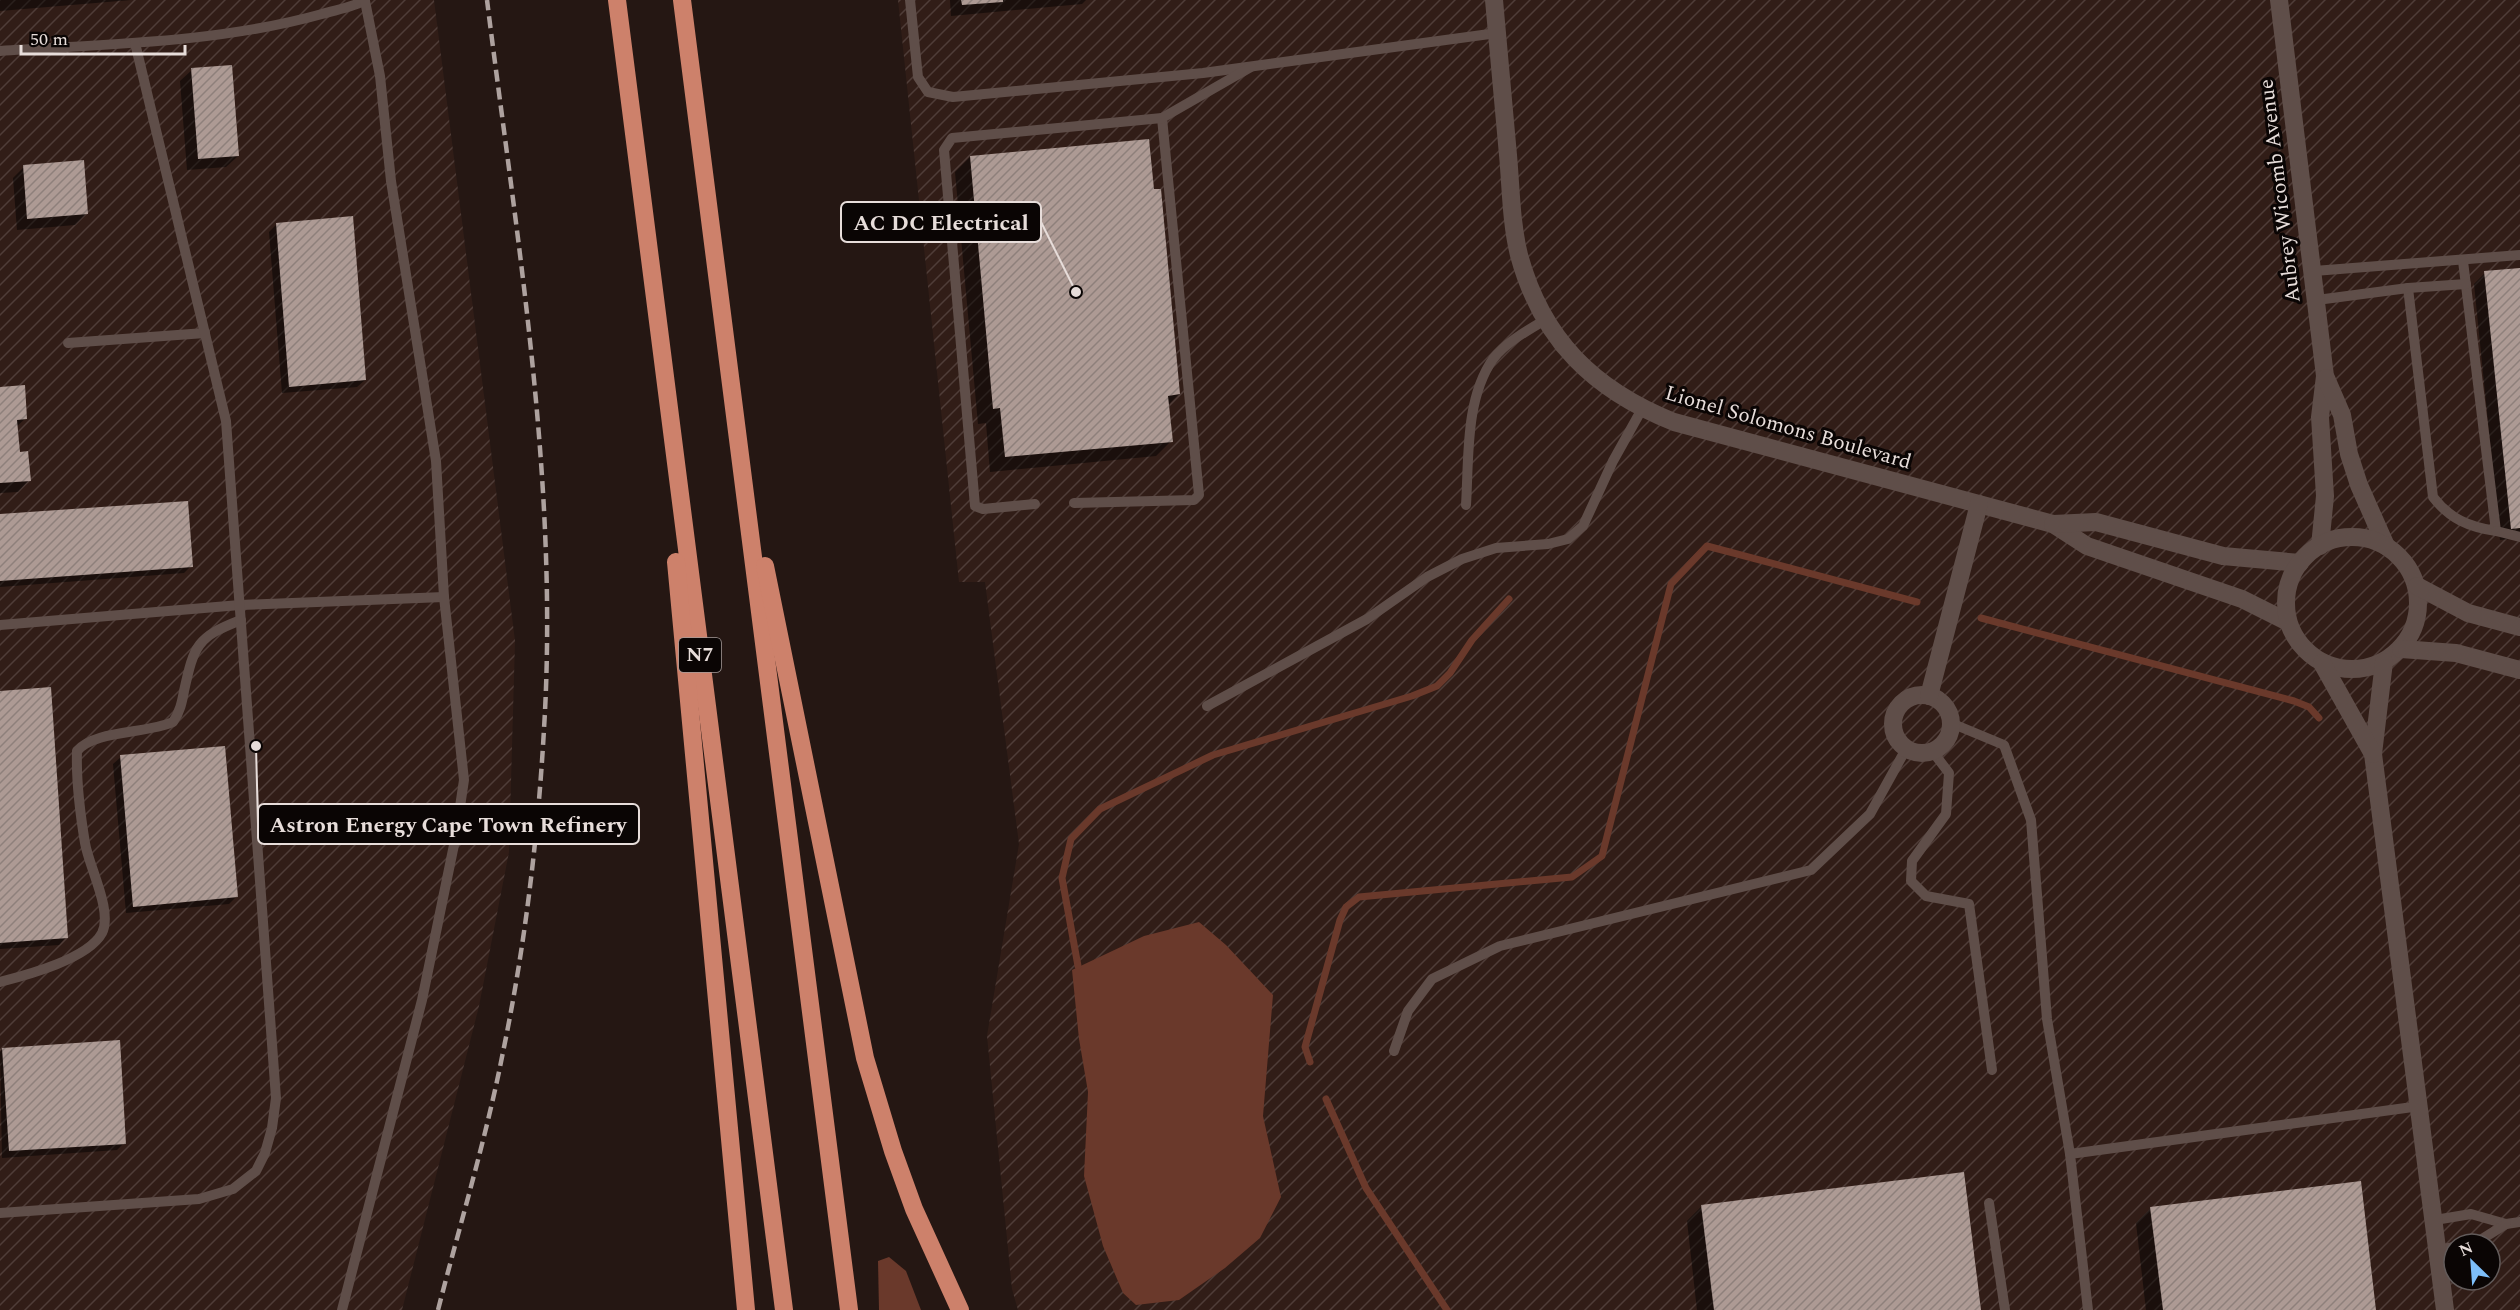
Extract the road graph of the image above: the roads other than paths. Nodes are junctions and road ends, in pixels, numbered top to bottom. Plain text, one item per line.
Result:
1 (616, 0) edge
2 (682, 0) edge
3 (910, 0) edge
4 (1494, 0) edge
5 (2280, 0) edge
6 (365, 1) edge
7 (1497, 33) junction
8 (135, 43) junction
9 (0, 51) edge
10 (1251, 67) junction
11 (1162, 118) junction
12 (639, 177) junction
13 (2520, 255) edge
14 (2463, 261) junction
15 (2314, 271) junction
16 (2466, 284) junction
17 (2408, 288) junction
18 (2317, 300) junction
19 (1545, 320) junction
20 (205, 333) junction
21 (68, 343) dead end
22 (2325, 376) junction
23 (1642, 409) junction
24 (741, 459) junction
25 (1074, 503) dead end
26 (1035, 504) dead end
27 (1979, 504) junction
28 (1466, 505) dead end
29 (2052, 524) junction
30 (2496, 531) junction
31 (2520, 537) edge
32 (2319, 546) junction
33 (2386, 546) junction
34 (2300, 563) junction
35 (2416, 586) junction
36 (444, 597) junction
37 (240, 605) junction
38 (241, 620) junction
39 (2288, 622) junction
40 (0, 625) edge
41 (2520, 627) edge
42 (2401, 649) junction
43 (2384, 662) junction
44 (2322, 663) junction
45 (2520, 670) edge
46 (1929, 696) junction
47 (1207, 706) dead end
48 (1951, 723) junction
49 (1906, 749) junction
50 (1933, 752) junction
51 (2373, 754) junction
52 (0, 982) edge
53 (1394, 1051) dead end
54 (1992, 1070) dead end
55 (2420, 1106) junction
56 (2070, 1154) junction
57 (1989, 1203) dead end
58 (0, 1213) edge
59 (2434, 1220) junction
60 (2520, 1222) edge
61 (2506, 1224) junction
62 (2493, 1232) edge
63 (2442, 1239) edge
64 (2445, 1292) edge
65 (342, 1310) edge
66 (746, 1310) edge
67 (784, 1310) edge
68 (849, 1310) edge
69 (960, 1310) edge
70 (2005, 1310) edge
71 (2088, 1310) edge
72 (2445, 1310) edge

1 - 12 highway, N7
2 - 24 highway
3 - 10 lane
4 - 7 street, Lionel Solomons Boulevard
5 - 15 street, Aubrey Wicomb Avenue
6 - 8 lane
6 - 36 lane
7 - 10 lane
7 - 19 street, Lionel Solomons Boulevard
8 - 9 lane
8 - 20 lane
10 - 11 lane
11 - 25 lane
11 - 26 lane
12 - 66 highway
12 - 67 highway, N7
13 - 14 lane
14 - 15 lane
14 - 16 lane
15 - 18 street, Aubrey Wicomb Avenue
16 - 17 lane
16 - 30 lane
17 - 18 lane
17 - 30 lane
18 - 22 street, Aubrey Wicomb Avenue
19 - 23 street, Lionel Solomons Boulevard
19 - 28 lane
20 - 21 lane
20 - 37 lane
22 - 32 street, Aubrey Wicomb Avenue
22 - 33 street, Aubrey Wicomb Avenue
23 - 27 street, Lionel Solomons Boulevard
23 - 47 lane
24 - 68 highway
24 - 69 highway
27 - 29 street, Lionel Solomons Boulevard
27 - 46 street
29 - 34 street, Lionel Solomons Boulevard
29 - 39 street, Lionel Solomons Boulevard
30 - 31 lane
32 - 33 street
32 - 34 street
33 - 35 street
34 - 39 street
35 - 41 street
35 - 42 street
36 - 37 lane
36 - 65 lane
37 - 38 lane
37 - 40 lane
38 - 52 lane
38 - 58 lane
39 - 44 street
42 - 43 street
42 - 45 street
43 - 44 street
43 - 51 street
44 - 51 street
46 - 48 street
46 - 49 street
48 - 50 street
48 - 56 lane
49 - 50 street
49 - 53 lane
50 - 54 lane
51 - 55 street
55 - 56 lane
55 - 59 street
56 - 71 lane
57 - 70 lane
59 - 61 lane
59 - 63 street
60 - 61 lane
61 - 62 lane
64 - 72 street

